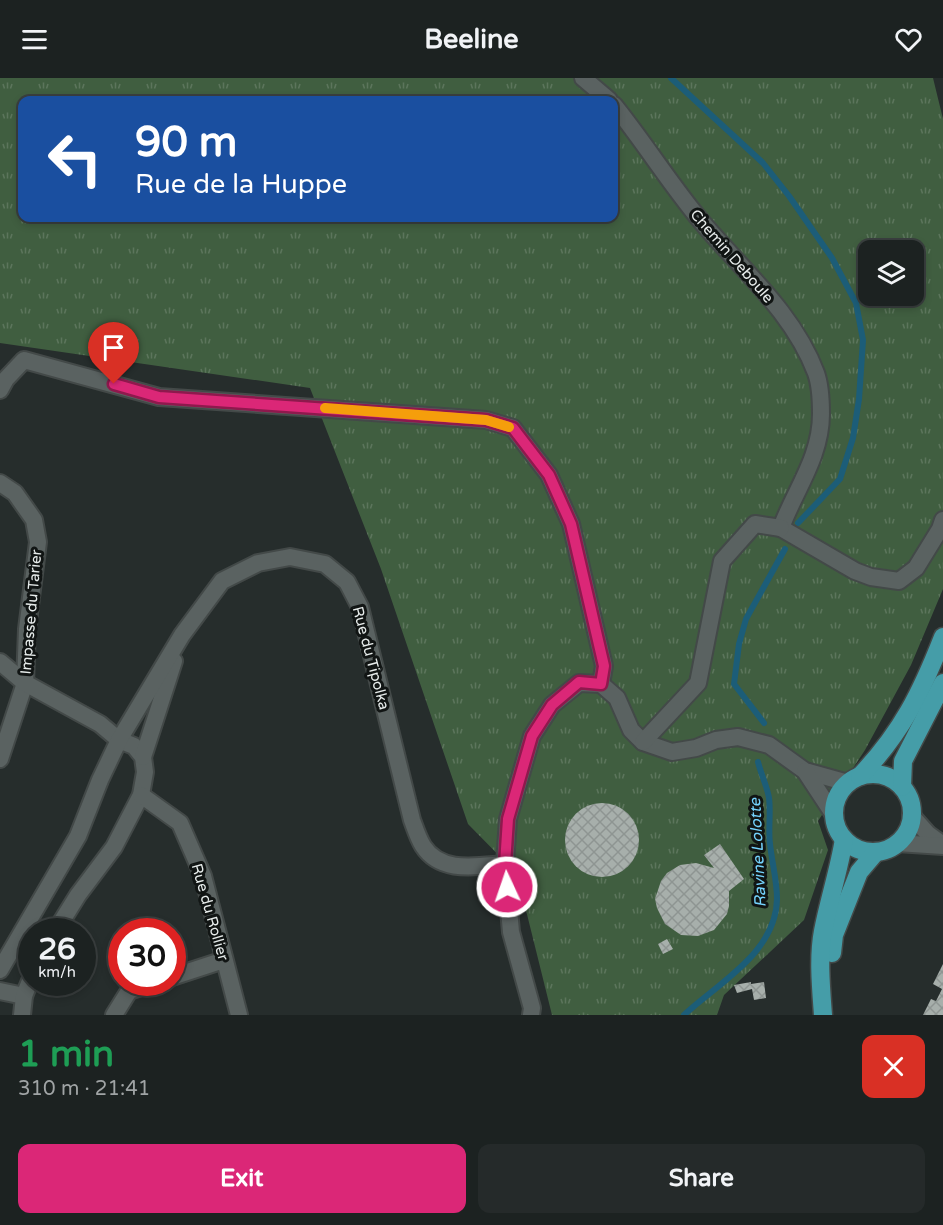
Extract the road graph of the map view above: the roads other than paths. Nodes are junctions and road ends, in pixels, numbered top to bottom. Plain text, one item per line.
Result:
1 (583, 78) edge
2 (604, 96) edge
3 (618, 110) edge
4 (0, 390) edge
5 (0, 483) edge
6 (943, 520) edge
7 (781, 528) junction
8 (182, 635) junction
9 (943, 637) edge
10 (0, 662) edge
11 (25, 683) junction
12 (601, 684) junction
13 (943, 684) edge
14 (119, 740) junction
15 (643, 742) junction
16 (143, 757) junction
17 (0, 759) edge
18 (805, 771) junction
19 (854, 780) junction
20 (902, 787) junction
21 (141, 795) junction
22 (834, 815) junction
23 (911, 815) junction
24 (843, 839) junction
25 (897, 843) junction
26 (943, 846) edge
27 (876, 852) junction
28 (505, 864) junction
29 (64, 918) edge
30 (224, 960) junction
31 (0, 970) edge
32 (186, 972) edge
33 (0, 991) edge
34 (18, 995) edge
35 (24, 996) edge
36 (126, 996) edge
37 (22, 1015) edge
38 (114, 1015) edge
39 (239, 1015) edge
40 (531, 1015) edge
41 (824, 1015) edge
42 (834, 1015) edge

1 - 2 street
3 - 7 street, Chemin Deboule
4 - 12 street
5 - 11 street, Impasse du Tarier
6 - 7 street
7 - 15 street
8 - 14 street
8 - 16 street
8 - 28 street, Rue du Tipolka
9 - 19 main road
10 - 11 street
11 - 14 street
11 - 17 street, Impasse du Tarier
12 - 15 street
12 - 28 street
13 - 20 main road
14 - 16 street
14 - 31 street
15 - 18 street
16 - 21 street
18 - 19 street
18 - 22 street
19 - 20 main road
19 - 22 main road
20 - 23 main road
21 - 29 street
21 - 30 street, Rue du Rollier
22 - 24 main road
23 - 25 main road
23 - 26 street
24 - 27 main road
24 - 41 main road
25 - 26 street
25 - 27 main road
27 - 42 main road
28 - 40 street
30 - 32 street
30 - 39 street, Rue du Rollier
33 - 34 street
35 - 37 street
36 - 38 street

